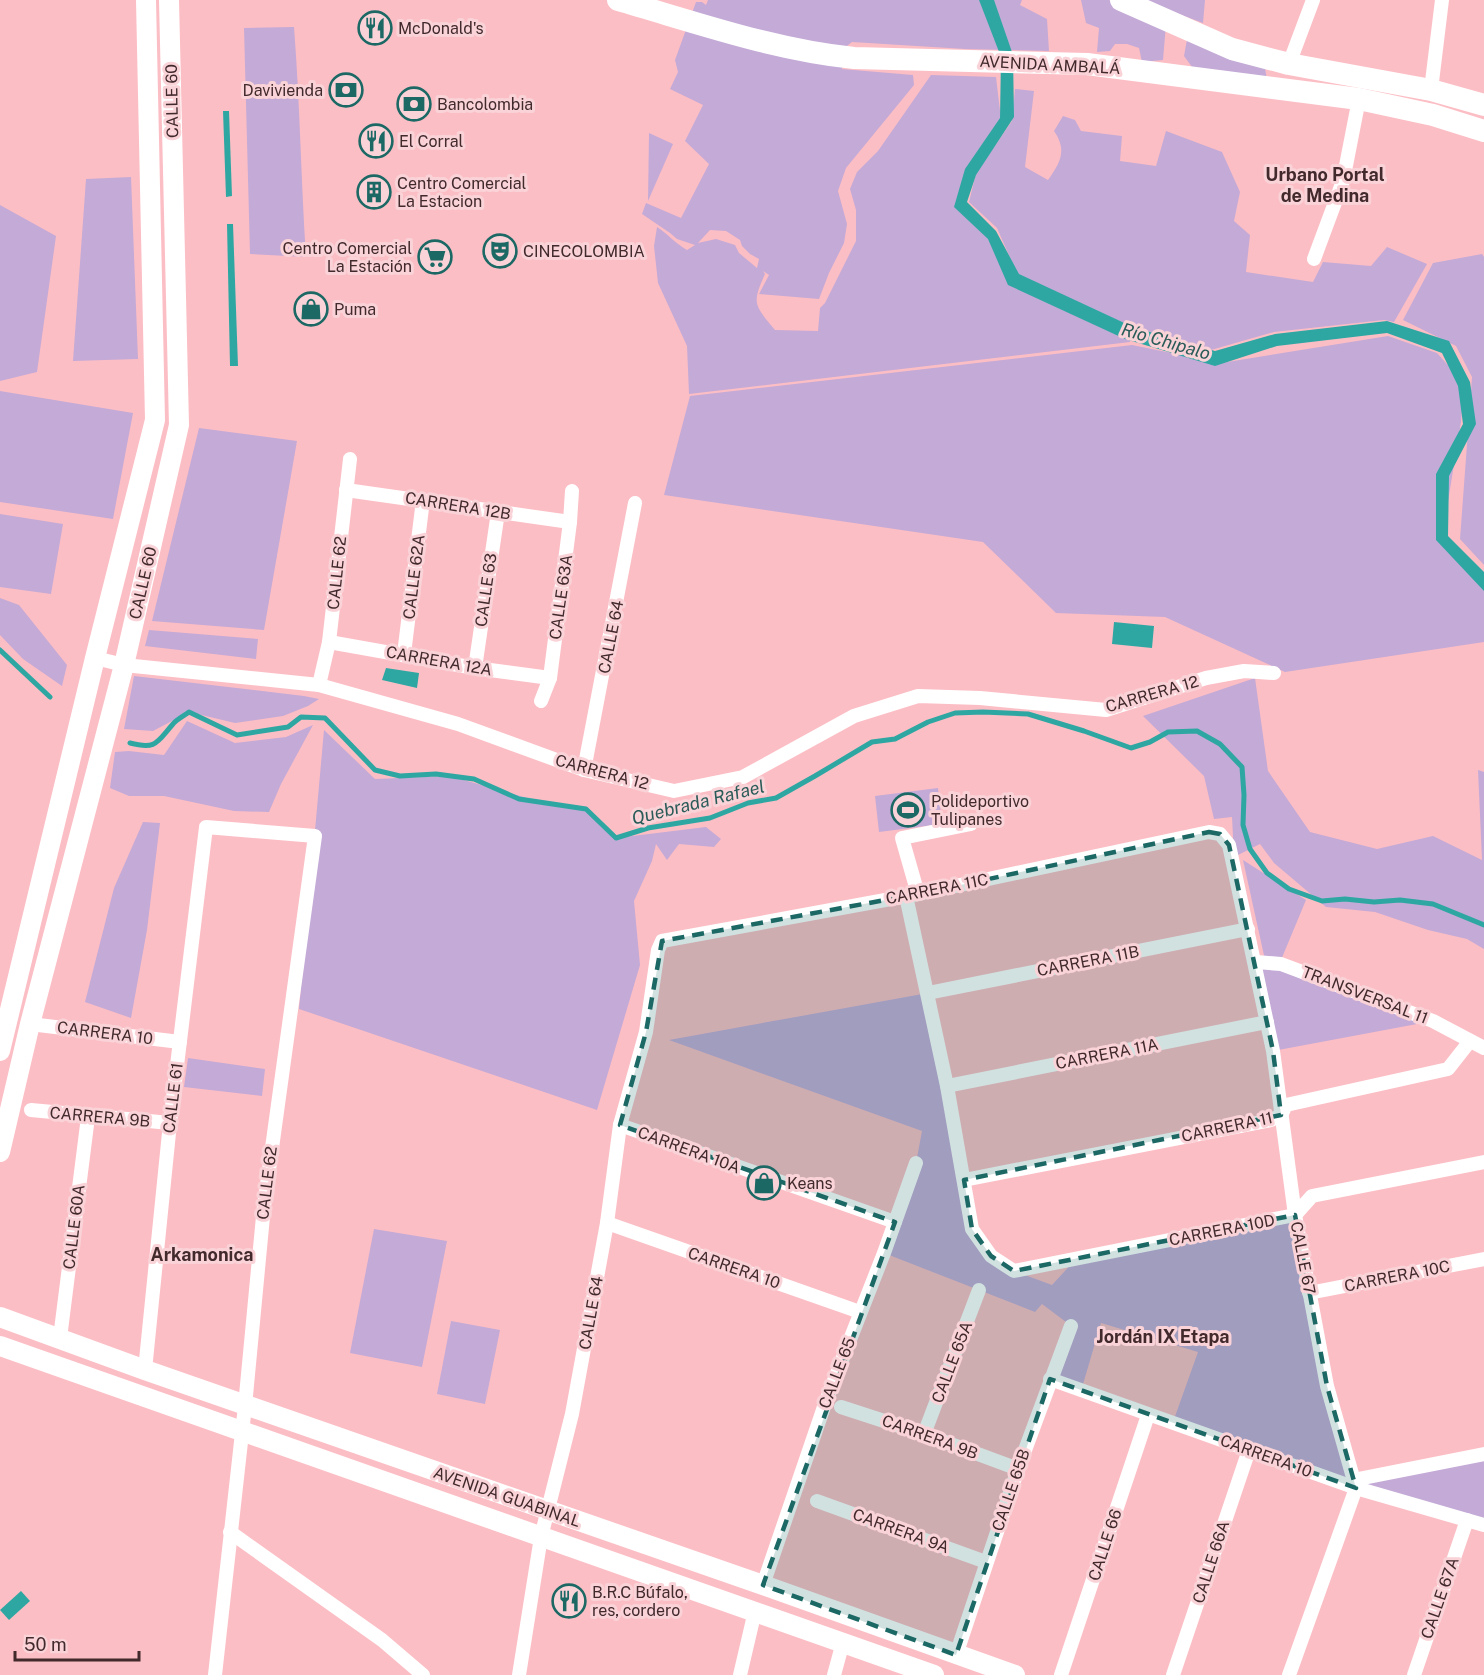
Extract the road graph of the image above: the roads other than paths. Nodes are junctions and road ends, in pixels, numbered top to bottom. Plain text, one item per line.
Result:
1 (146, 0) edge
2 (169, 0) edge
3 (618, 0) edge
4 (1121, 0) edge
5 (1313, 0) edge
6 (1442, 0) edge
7 (1289, 64) junction
8 (1431, 90) junction
9 (1359, 99) junction
10 (1484, 105) edge
11 (1484, 130) edge
12 (1314, 259) dead end
13 (350, 459) dead end
14 (346, 490) junction
15 (572, 491) dead end
16 (423, 500) junction
17 (635, 503) dead end
18 (498, 512) junction
19 (570, 522) junction
20 (329, 642) junction
21 (404, 654) junction
22 (95, 658) junction
23 (124, 665) junction
24 (475, 668) junction
25 (1274, 673) dead end
26 (550, 678) junction
27 (319, 685) junction
28 (541, 701) dead end
29 (584, 770) junction
30 (971, 824) dead end
31 (206, 827) joint
32 (1220, 834) joint
33 (912, 895) junction
34 (1248, 929) junction
35 (658, 950) joint
36 (1256, 962) junction
37 (928, 993) junction
38 (1267, 1022) junction
39 (30, 1024) junction
40 (1470, 1041) junction
41 (180, 1042) junction
42 (1484, 1048) edge
43 (0, 1051) edge
44 (947, 1086) junction
45 (32, 1110) dead end
46 (1281, 1115) junction
47 (88, 1117) junction
48 (170, 1123) junction
49 (620, 1125) junction
50 (0, 1152) edge
51 (1484, 1162) edge
52 (916, 1163) dead end
53 (964, 1180) junction
54 (1295, 1215) junction
55 (894, 1222) junction
56 (607, 1223) junction
57 (1484, 1259) edge
58 (979, 1290) dead end
59 (1309, 1293) junction
60 (860, 1312) junction
61 (0, 1317) edge
62 (1071, 1326) dead end
63 (60, 1338) junction
64 (0, 1346) edge
65 (145, 1370) junction
66 (1050, 1379) junction
67 (245, 1406) junction
68 (841, 1407) dead end
69 (1148, 1415) junction
70 (242, 1430) junction
71 (924, 1434) junction
72 (1249, 1450) junction
73 (1484, 1454) edge
74 (1018, 1469) junction
75 (1355, 1484) junction
76 (817, 1501) dead end
77 (549, 1512) junction
78 (1467, 1520) junction
79 (1484, 1525) edge
80 (230, 1532) junction
81 (541, 1537) junction
82 (986, 1562) junction
83 (763, 1585) junction
84 (755, 1611) junction
85 (843, 1642) junction
86 (956, 1655) junction
87 (215, 1675) edge
88 (423, 1675) edge
89 (519, 1675) edge
90 (740, 1675) edge
91 (834, 1675) edge
92 (934, 1675) edge
93 (1015, 1675) edge
94 (1061, 1675) edge
95 (1173, 1675) edge
96 (1289, 1675) edge
97 (1414, 1675) edge

1 - 22 main road, CALLE 60
2 - 23 main road, CALLE 60
3 - 9 main road, AVENIDA AMBALÁ
4 - 7 main road
5 - 7 street
6 - 8 street
7 - 8 main road
8 - 10 main road
9 - 11 main road, AVENIDA AMBALÁ
9 - 12 street
13 - 14 street, CALLE 62
14 - 16 street, CARRERA 12B
14 - 20 street, CALLE 62
15 - 19 street, CALLE 63A
16 - 18 street, CARRERA 12B
16 - 21 street, CALLE 62A
17 - 29 street, CALLE 64
18 - 19 street, CARRERA 12B
18 - 24 street, CALLE 63
19 - 26 street, CALLE 63A
20 - 21 street, CARRERA 12A
20 - 27 street, CALLE 62
21 - 24 street, CARRERA 12A
22 - 23 street, CARRERA 12
22 - 43 main road, CALLE 60
23 - 27 street, CARRERA 12
23 - 39 main road, CALLE 60
24 - 26 street, CARRERA 12A
25 - 29 street, CARRERA 12
26 - 28 street, CALLE 63A
27 - 29 street, CARRERA 12
30 - 33 street
31 - 41 street, CALLE 61
31 - 67 street, CALLE 62
32 - 33 street, CARRERA 11C
32 - 34 street, CALLE 67
33 - 35 street, CARRERA 11C
33 - 37 street
34 - 36 street, CALLE 67
34 - 37 street, CARRERA 11B
35 - 49 street, CALLE 64
36 - 38 street, CALLE 67
36 - 40 street, TRANSVERSAL 11
37 - 44 street
38 - 44 street, CARRERA 11A
38 - 46 street, CALLE 67
39 - 41 street, CARRERA 10
39 - 50 main road, CALLE 60
40 - 42 street, TRANSVERSAL 11
40 - 46 street, CARRERA 11
41 - 48 street, CALLE 61
44 - 53 street
45 - 47 street, CARRERA 9B
46 - 53 street, CARRERA 11
46 - 54 street, CALLE 67
47 - 48 street, CARRERA 9B
47 - 63 street, CALLE 60A
48 - 65 street, CALLE 61
49 - 55 street, CARRERA 10A
49 - 56 street, CALLE 64
51 - 54 street, CARRERA 10D
52 - 55 street, CALLE 65
53 - 54 street, CARRERA 10D
54 - 59 street, CALLE 67
55 - 60 street, CALLE 65
56 - 60 street, CARRERA 10
56 - 77 street, CALLE 64
57 - 59 street, CARRERA 10C
58 - 71 street, CALLE 65A
59 - 75 street, CALLE 67
60 - 83 street, CALLE 65
61 - 63 main road, AVENIDA GUABINAL
62 - 66 street, CALLE 65B
63 - 65 main road, AVENIDA GUABINAL
64 - 70 main road, AVENIDA GUABINAL
65 - 67 main road, AVENIDA GUABINAL
66 - 69 street, CARRERA 10
66 - 74 street, CALLE 65B
67 - 70 street, CALLE 62
67 - 77 main road, AVENIDA GUABINAL
68 - 71 street, CARRERA 9B
69 - 72 street, CARRERA 10
69 - 94 street, CALLE 66
70 - 80 street, CALLE 62
70 - 81 main road, AVENIDA GUABINAL
71 - 74 street, CARRERA 9B
72 - 75 street, CARRERA 10
72 - 95 street, CALLE 66A
73 - 75 street
74 - 82 street, CALLE 65B
75 - 78 street, CARRERA 10
75 - 96 street
76 - 82 street, CARRERA 9A
77 - 81 street, CALLE 64
77 - 83 main road, AVENIDA GUABINAL
78 - 79 street, CARRERA 10
78 - 97 street, CALLE 67A
80 - 87 street, CALLE 62
80 - 88 street
81 - 84 main road, AVENIDA GUABINAL
81 - 89 street, CALLE 64
82 - 86 street, CALLE 65B
83 - 86 main road, AVENIDA GUABINAL
84 - 85 main road, AVENIDA GUABINAL
84 - 90 street
85 - 91 street
85 - 92 main road, AVENIDA GUABINAL
86 - 93 main road, AVENIDA GUABINAL

